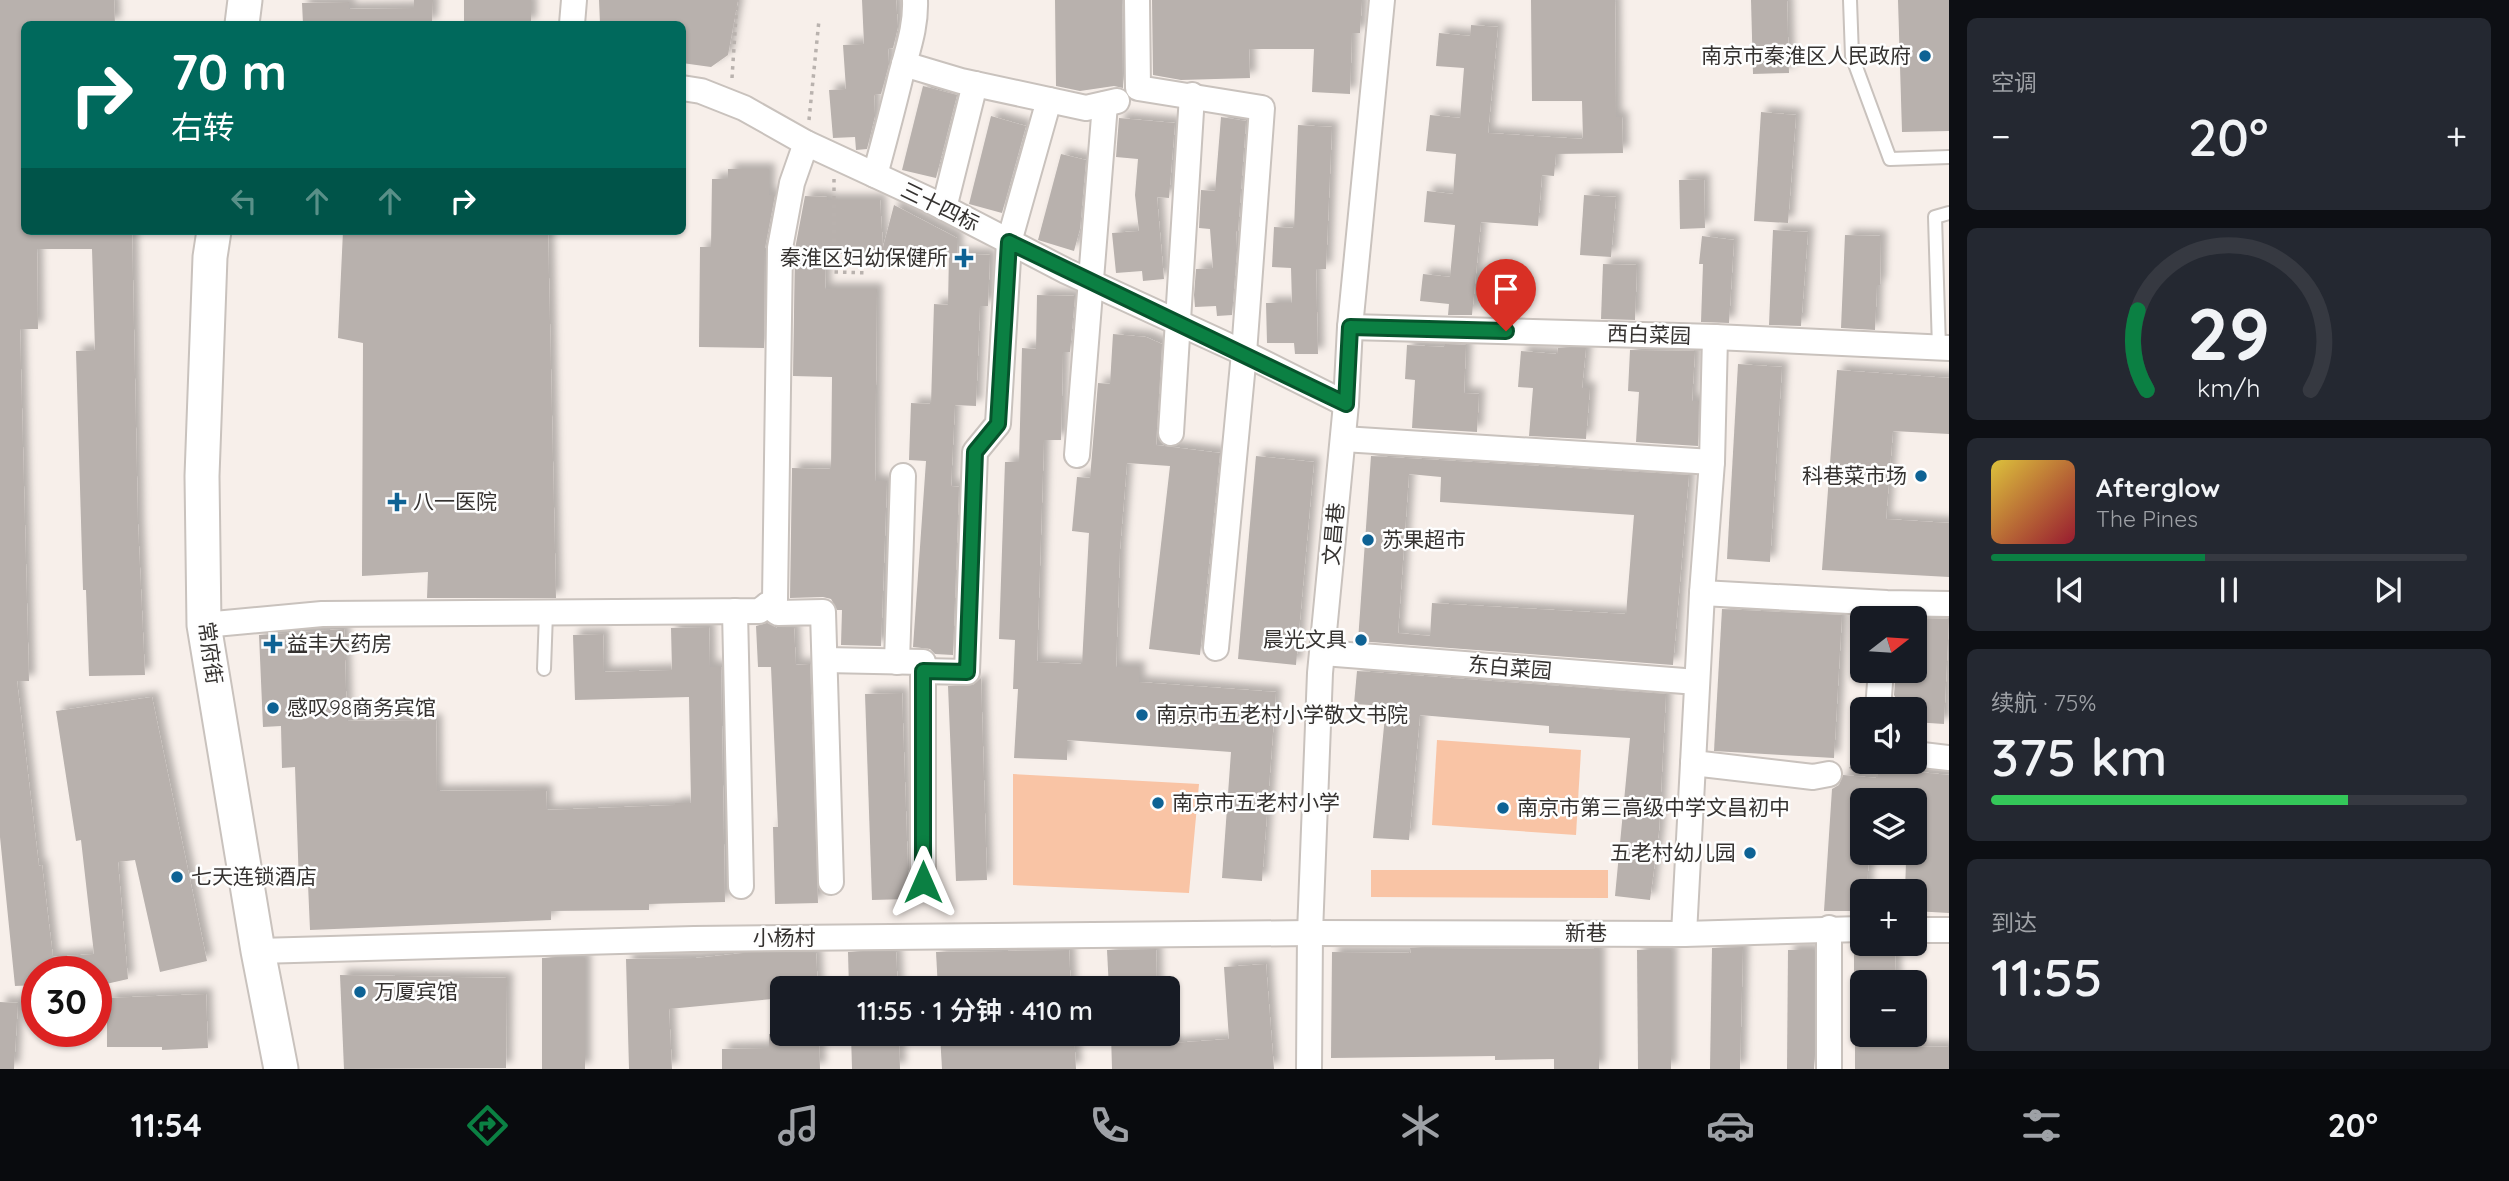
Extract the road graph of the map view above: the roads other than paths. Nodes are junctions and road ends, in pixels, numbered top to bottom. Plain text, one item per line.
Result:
1 (245, 0) edge
2 (574, 0) edge
3 (915, 0) edge
4 (1137, 0) edge
5 (1382, 0) edge
6 (1850, 0) edge
7 (242, 21) edge
8 (572, 21) edge
9 (904, 64) junction
10 (975, 84) junction
11 (1138, 88) junction
12 (686, 89) edge
13 (1192, 95) junction
14 (1049, 100) junction
15 (1105, 104) junction
16 (806, 143) junction
17 (1949, 157) edge
18 (875, 175) junction
19 (944, 208) junction
20 (1949, 213) edge
21 (213, 235) edge
22 (1009, 242) junction
23 (1090, 283) junction
24 (1179, 324) junction
25 (1350, 327) junction
26 (1715, 337) junction
27 (1944, 348) edge
28 (1244, 353) junction
29 (1346, 404) junction
30 (1171, 433) dead end
31 (1343, 439) junction
32 (1077, 455) dead end
33 (1712, 462) junction
34 (903, 476) dead end
35 (1702, 593) junction
36 (1949, 604) edge
37 (767, 605) junction
38 (1927, 606) edge
39 (1850, 607) edge
40 (735, 611) junction
41 (546, 613) junction
42 (204, 625) junction
43 (1216, 648) dead end
44 (1323, 653) junction
45 (825, 660) junction
46 (897, 662) junction
47 (544, 669) dead end
48 (923, 671) junction
49 (1697, 682) junction
50 (1927, 755) edge
51 (1949, 758) edge
52 (1693, 764) junction
53 (1829, 774) dead end
54 (831, 882) dead end
55 (923, 882) dead end
56 (741, 886) dead end
57 (1829, 929) junction
58 (1850, 929) edge
59 (1927, 930) edge
60 (1949, 930) edge
61 (1310, 933) junction
62 (1684, 934) junction
63 (258, 951) junction
64 (281, 1069) edge
65 (1310, 1069) edge
66 (1829, 1069) edge

1 - 7 main road
2 - 8 street
3 - 9 street
4 - 11 street
5 - 25 street, 文昌巷
6 - 17 lane
9 - 10 street
9 - 18 street
10 - 14 street
10 - 19 street
11 - 13 street
11 - 15 street
12 - 16 street, 三十四标
13 - 24 street
13 - 28 street
14 - 15 street
14 - 22 street
15 - 23 street
16 - 18 street, 三十四标
16 - 37 street
18 - 19 street, 三十四标
19 - 22 street, 三十四标
20 - 27 lane
21 - 42 main road, 常府街
22 - 23 street, 三十四标
22 - 48 street
23 - 24 street, 三十四标
23 - 32 street
24 - 28 street, 三十四标
24 - 30 street
25 - 26 street, 西白菜园
25 - 29 street, 文昌巷
26 - 27 street, 西白菜园
26 - 33 street
28 - 29 street, 三十四标
28 - 43 street
29 - 31 street, 文昌巷
31 - 33 street
31 - 44 street, 文昌巷
33 - 35 street
34 - 46 street
35 - 39 street
35 - 49 street
36 - 38 street
37 - 40 street
37 - 45 street
40 - 41 street
40 - 56 street
41 - 42 street
41 - 47 lane
42 - 63 main road, 常府街
44 - 49 street, 东白菜园
44 - 61 street, 文昌巷
45 - 46 street
45 - 54 street
46 - 48 street
48 - 55 street
49 - 52 street
50 - 51 street
52 - 53 street
52 - 62 street
57 - 58 street, 新巷
57 - 62 street, 新巷
57 - 66 street
59 - 60 street
61 - 62 street, 新巷
61 - 63 street, 小杨村
61 - 65 street, 文昌巷
63 - 64 main road, 常府街

